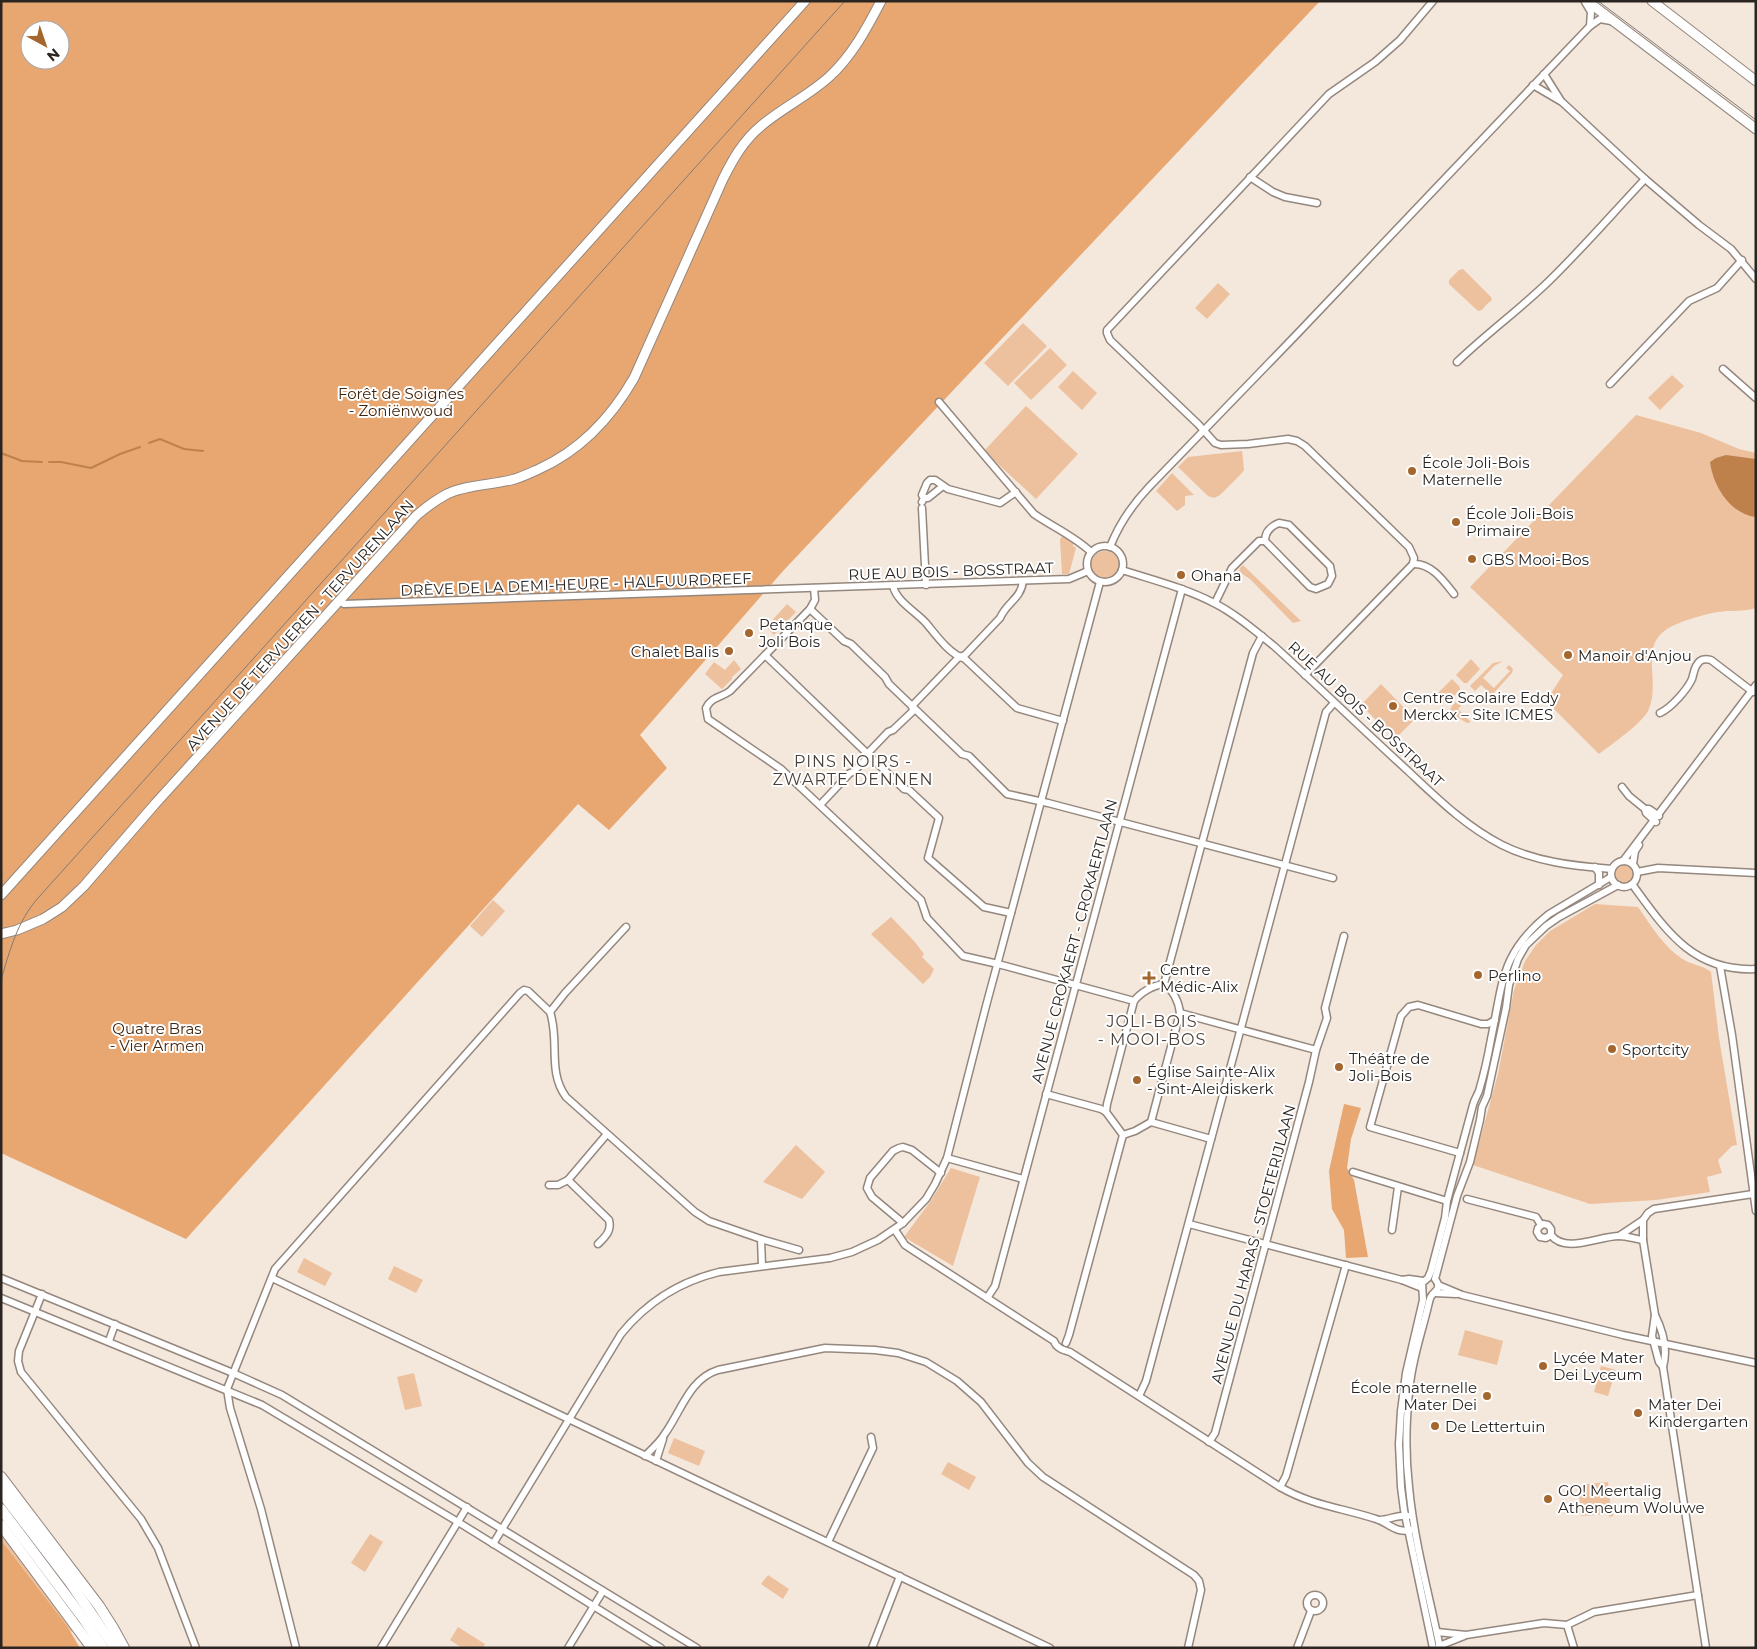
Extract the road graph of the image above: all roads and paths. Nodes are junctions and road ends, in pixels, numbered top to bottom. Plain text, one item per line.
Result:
1 (805, 1) edge
2 (881, 1) edge
3 (1433, 1) edge
4 (1586, 1) edge
5 (1652, 1) edge
6 (1616, 23) junction
7 (1590, 26) junction
8 (1544, 74) junction
9 (1756, 81) edge
10 (1533, 84) junction
11 (1562, 102) junction
12 (1756, 129) edge
13 (1250, 177) junction
14 (1646, 179) junction
15 (1317, 203) dead end
16 (1742, 260) junction
17 (1753, 270) edge
18 (1756, 279) edge
19 (1457, 362) dead end
20 (1723, 369) dead end
21 (1610, 384) dead end
22 (1756, 398) edge
23 (940, 402) dead end
24 (1203, 430) junction
25 (943, 486) junction
26 (1016, 492) junction
27 (923, 503) junction
28 (1265, 541) junction
29 (1110, 547) junction
30 (1091, 552) junction
31 (1412, 564) junction
32 (1122, 570) junction
33 (1088, 571) junction
34 (1023, 581) junction
35 (1100, 582) junction
36 (926, 585) junction
37 (893, 586) junction
38 (814, 588) junction
39 (1182, 589) junction
40 (1454, 594) dead end
41 (340, 601) junction
42 (1215, 603) junction
43 (810, 609) junction
44 (1262, 636) junction
45 (765, 655) junction
46 (959, 657) junction
47 (1305, 674) junction
48 (1754, 690) edge
49 (1334, 703) junction
50 (912, 706) junction
51 (1660, 712) dead end
52 (1063, 721) junction
53 (867, 754) junction
54 (1622, 786) dead end
55 (1042, 802) junction
56 (820, 805) junction
57 (1657, 819) junction
58 (1118, 823) junction
59 (1202, 844) junction
60 (1623, 861) junction
61 (1633, 864) junction
62 (1285, 866) junction
63 (1595, 867) junction
64 (1612, 869) junction
65 (1637, 872) junction
66 (1756, 873) edge
67 (1611, 877) junction
68 (1333, 878) dead end
69 (1632, 884) junction
70 (1600, 885) junction
71 (1618, 885) junction
72 (1, 895) edge
73 (1011, 913) junction
74 (626, 927) dead end
75 (1, 934) edge
76 (1344, 936) dead end
77 (998, 964) junction
78 (1720, 966) junction
79 (1756, 969) edge
80 (1164, 984) junction
81 (1075, 985) junction
82 (1134, 1002) junction
83 (550, 1012) junction
84 (1180, 1013) junction
85 (1495, 1020) junction
86 (1241, 1029) junction
87 (1316, 1050) junction
88 (1046, 1094) junction
89 (1106, 1112) junction
90 (1151, 1122) junction
91 (607, 1134) junction
92 (1123, 1135) junction
93 (1211, 1139) junction
94 (1460, 1153) junction
95 (947, 1158) junction
96 (1353, 1172) dead end
97 (941, 1173) junction
98 (1023, 1179) junction
99 (568, 1180) junction
100 (549, 1185) dead end
101 (1398, 1187) junction
102 (1753, 1194) junction
103 (1468, 1199) dead end
104 (1447, 1201) junction
105 (1756, 1211) edge
106 (1643, 1220) junction
107 (904, 1223) junction
108 (1189, 1224) junction
109 (1541, 1225) junction
110 (895, 1230) junction
111 (1392, 1230) dead end
112 (1550, 1235) junction
113 (1619, 1236) junction
114 (761, 1239) junction
115 (1643, 1240) junction
116 (598, 1244) dead end
117 (1266, 1244) junction
118 (799, 1250) dead end
119 (1346, 1265) junction
120 (762, 1266) junction
121 (1, 1278) edge
122 (272, 1278) junction
123 (1428, 1284) junction
124 (42, 1294) junction
125 (1433, 1294) junction
126 (1462, 1294) junction
127 (1, 1298) edge
128 (988, 1298) junction
129 (35, 1312) junction
130 (1655, 1315) junction
131 (115, 1324) junction
132 (109, 1341) junction
133 (1054, 1341) junction
134 (1654, 1342) junction
135 (1066, 1343) junction
136 (1665, 1345) junction
137 (1070, 1352) junction
138 (1756, 1363) edge
139 (1663, 1367) junction
140 (234, 1373) junction
141 (227, 1389) junction
142 (1139, 1396) junction
143 (569, 1419) junction
144 (664, 1435) junction
145 (871, 1437) dead end
146 (1209, 1442) junction
147 (645, 1456) junction
148 (656, 1461) junction
149 (1, 1476) edge
150 (1280, 1487) junction
151 (1, 1492) edge
152 (467, 1508) junction
153 (1, 1509) edge
154 (1405, 1515) junction
155 (1414, 1519) junction
156 (1379, 1520) junction
157 (458, 1522) junction
158 (1, 1525) edge
159 (502, 1529) junction
160 (1412, 1530) junction
161 (828, 1542) junction
162 (493, 1544) junction
163 (900, 1576) junction
164 (603, 1590) junction
165 (1698, 1595) junction
166 (594, 1606) junction
167 (1312, 1611) dead end
168 (1567, 1625) junction
169 (1437, 1632) junction
170 (1466, 1635) junction
171 (1438, 1647) edge
172 (92, 1648) edge
173 (103, 1648) edge
174 (114, 1648) edge
175 (124, 1648) edge
176 (196, 1648) edge
177 (296, 1648) edge
178 (381, 1648) edge
179 (568, 1648) edge
180 (661, 1648) edge
181 (697, 1648) edge
182 (872, 1648) edge
183 (1050, 1648) edge
184 (1188, 1648) edge
185 (1297, 1648) edge
186 (1574, 1648) edge
187 (1706, 1648) edge

1 - 72 main road
2 - 41 main road, AVENUE DE TERVUEREN - TERVURENLAAN
3 - 13 street
4 - 6 main road
4 - 7 street
5 - 9 main road
6 - 7 street
6 - 12 main road
7 - 8 street
8 - 10 street
8 - 11 street
10 - 11 street
10 - 24 street
11 - 14 street
13 - 15 street
13 - 24 street
14 - 16 street
14 - 19 street
16 - 17 street
16 - 21 street
17 - 18 street
20 - 22 street
23 - 26 street
24 - 29 street
24 - 31 street
25 - 26 street
25 - 27 street
25 - 27 street
26 - 30 street
27 - 36 street
28 - 28 street
28 - 42 street
29 - 30 street
29 - 32 street
30 - 33 street
31 - 40 street
31 - 47 street
32 - 35 street
32 - 39 street, RUE AU BOIS - BOSSTRAAT
33 - 34 street, RUE AU BOIS - BOSSTRAAT
33 - 35 street
34 - 36 street, RUE AU BOIS - BOSSTRAAT
34 - 46 street
35 - 52 street
36 - 37 street, RUE AU BOIS - BOSSTRAAT
37 - 38 street, RUE AU BOIS - BOSSTRAAT
37 - 46 street
38 - 41 street, DRÈVE DE LA DEMI-HEURE - HALFUURDREEF
38 - 43 street
39 - 42 street, RUE AU BOIS - BOSSTRAAT
39 - 58 street, AVENUE CROKAERT - CROKAERTLAAN
41 - 75 main road, AVENUE DE TERVUEREN - TERVURENLAAN
42 - 44 street, RUE AU BOIS - BOSSTRAAT
43 - 45 street
43 - 50 street
44 - 47 street, RUE AU BOIS - BOSSTRAAT
44 - 59 street
45 - 53 street
45 - 56 street
46 - 50 street
46 - 52 street
47 - 49 street, RUE AU BOIS - BOSSTRAAT
48 - 51 street
48 - 57 street
49 - 62 street
49 - 63 street, RUE AU BOIS - BOSSTRAAT
50 - 53 street
50 - 55 street
52 - 55 street
53 - 56 street
53 - 73 street
54 - 57 street
55 - 58 street
55 - 73 street
56 - 77 street
57 - 60 street
57 - 61 street
58 - 59 street
58 - 81 street, AVENUE CROKAERT - CROKAERTLAAN
59 - 62 street
59 - 80 street
60 - 61 street
60 - 64 street
61 - 65 street
62 - 68 street
62 - 86 street
63 - 64 street, RUE AU BOIS - BOSSTRAAT
63 - 70 street
64 - 67 street
65 - 66 street
65 - 69 street
67 - 70 street
67 - 71 street
69 - 71 street
69 - 78 street
70 - 85 street
71 - 123 street
73 - 77 street
74 - 83 street
76 - 87 street, AVENUE DU HARAS - STOETERIJLAAN
77 - 81 street
77 - 95 street
78 - 79 street
78 - 102 street
80 - 82 street
80 - 84 street
81 - 82 street
81 - 88 street, AVENUE CROKAERT - CROKAERTLAAN
82 - 89 street
83 - 91 street
83 - 122 street
84 - 86 street
84 - 90 street
85 - 94 street
85 - 94 street
86 - 87 street
86 - 93 street
87 - 117 street, AVENUE DU HARAS - STOETERIJLAAN
88 - 89 street
88 - 98 street, AVENUE CROKAERT - CROKAERTLAAN
89 - 92 street
90 - 92 street
90 - 93 street
91 - 99 street
91 - 114 street
92 - 135 street
93 - 108 street
94 - 104 street
95 - 97 street
95 - 98 street
96 - 101 street
97 - 107 street
97 - 107 street
98 - 128 street, AVENUE CROKAERT - CROKAERTLAAN
99 - 100 street
99 - 116 street
101 - 104 street
101 - 111 street
102 - 105 street
102 - 106 street
103 - 109 street
104 - 123 street
106 - 113 street
106 - 115 street
107 - 110 street
108 - 117 street
108 - 142 street
109 - 112 street
109 - 112 street
110 - 120 street
110 - 128 street
112 - 113 street
113 - 115 street
114 - 118 street
114 - 120 street
115 - 130 street
117 - 119 street
117 - 146 street, AVENUE DU HARAS - STOETERIJLAAN
119 - 123 street
119 - 150 street
120 - 143 street
121 - 124 street
122 - 140 street
122 - 143 street
123 - 125 street
123 - 125 street
123 - 126 street
123 - 154 street
124 - 129 street
124 - 131 street
125 - 126 street
125 - 155 street
126 - 134 street
127 - 129 street
128 - 133 street
129 - 132 street
129 - 176 street
130 - 134 street
130 - 136 street
131 - 132 street
131 - 140 street
132 - 141 street
133 - 135 street
133 - 137 street
134 - 136 street
134 - 139 street
135 - 137 street
136 - 138 street
136 - 139 street
137 - 142 street
139 - 165 street
140 - 141 street
140 - 152 street
141 - 157 street
141 - 177 street
142 - 146 street
143 - 147 street
143 - 159 street
144 - 147 street
144 - 148 street
144 - 184 street
145 - 161 street
146 - 150 street
147 - 148 street
148 - 161 street
149 - 175 highway
150 - 156 street
151 - 174 highway
152 - 157 street
152 - 159 street
153 - 173 highway
154 - 155 street
154 - 156 street
154 - 160 street
155 - 160 street
156 - 160 street
157 - 162 street
157 - 178 street
158 - 172 highway
159 - 162 street
159 - 164 street
160 - 169 street
160 - 171 street
161 - 163 street
162 - 166 street
163 - 182 street
163 - 183 street
164 - 166 street
164 - 181 street
165 - 168 street
165 - 187 street
166 - 179 street
166 - 180 street
167 - 185 street
168 - 170 street
168 - 186 street
169 - 170 street
169 - 171 street
170 - 171 street

